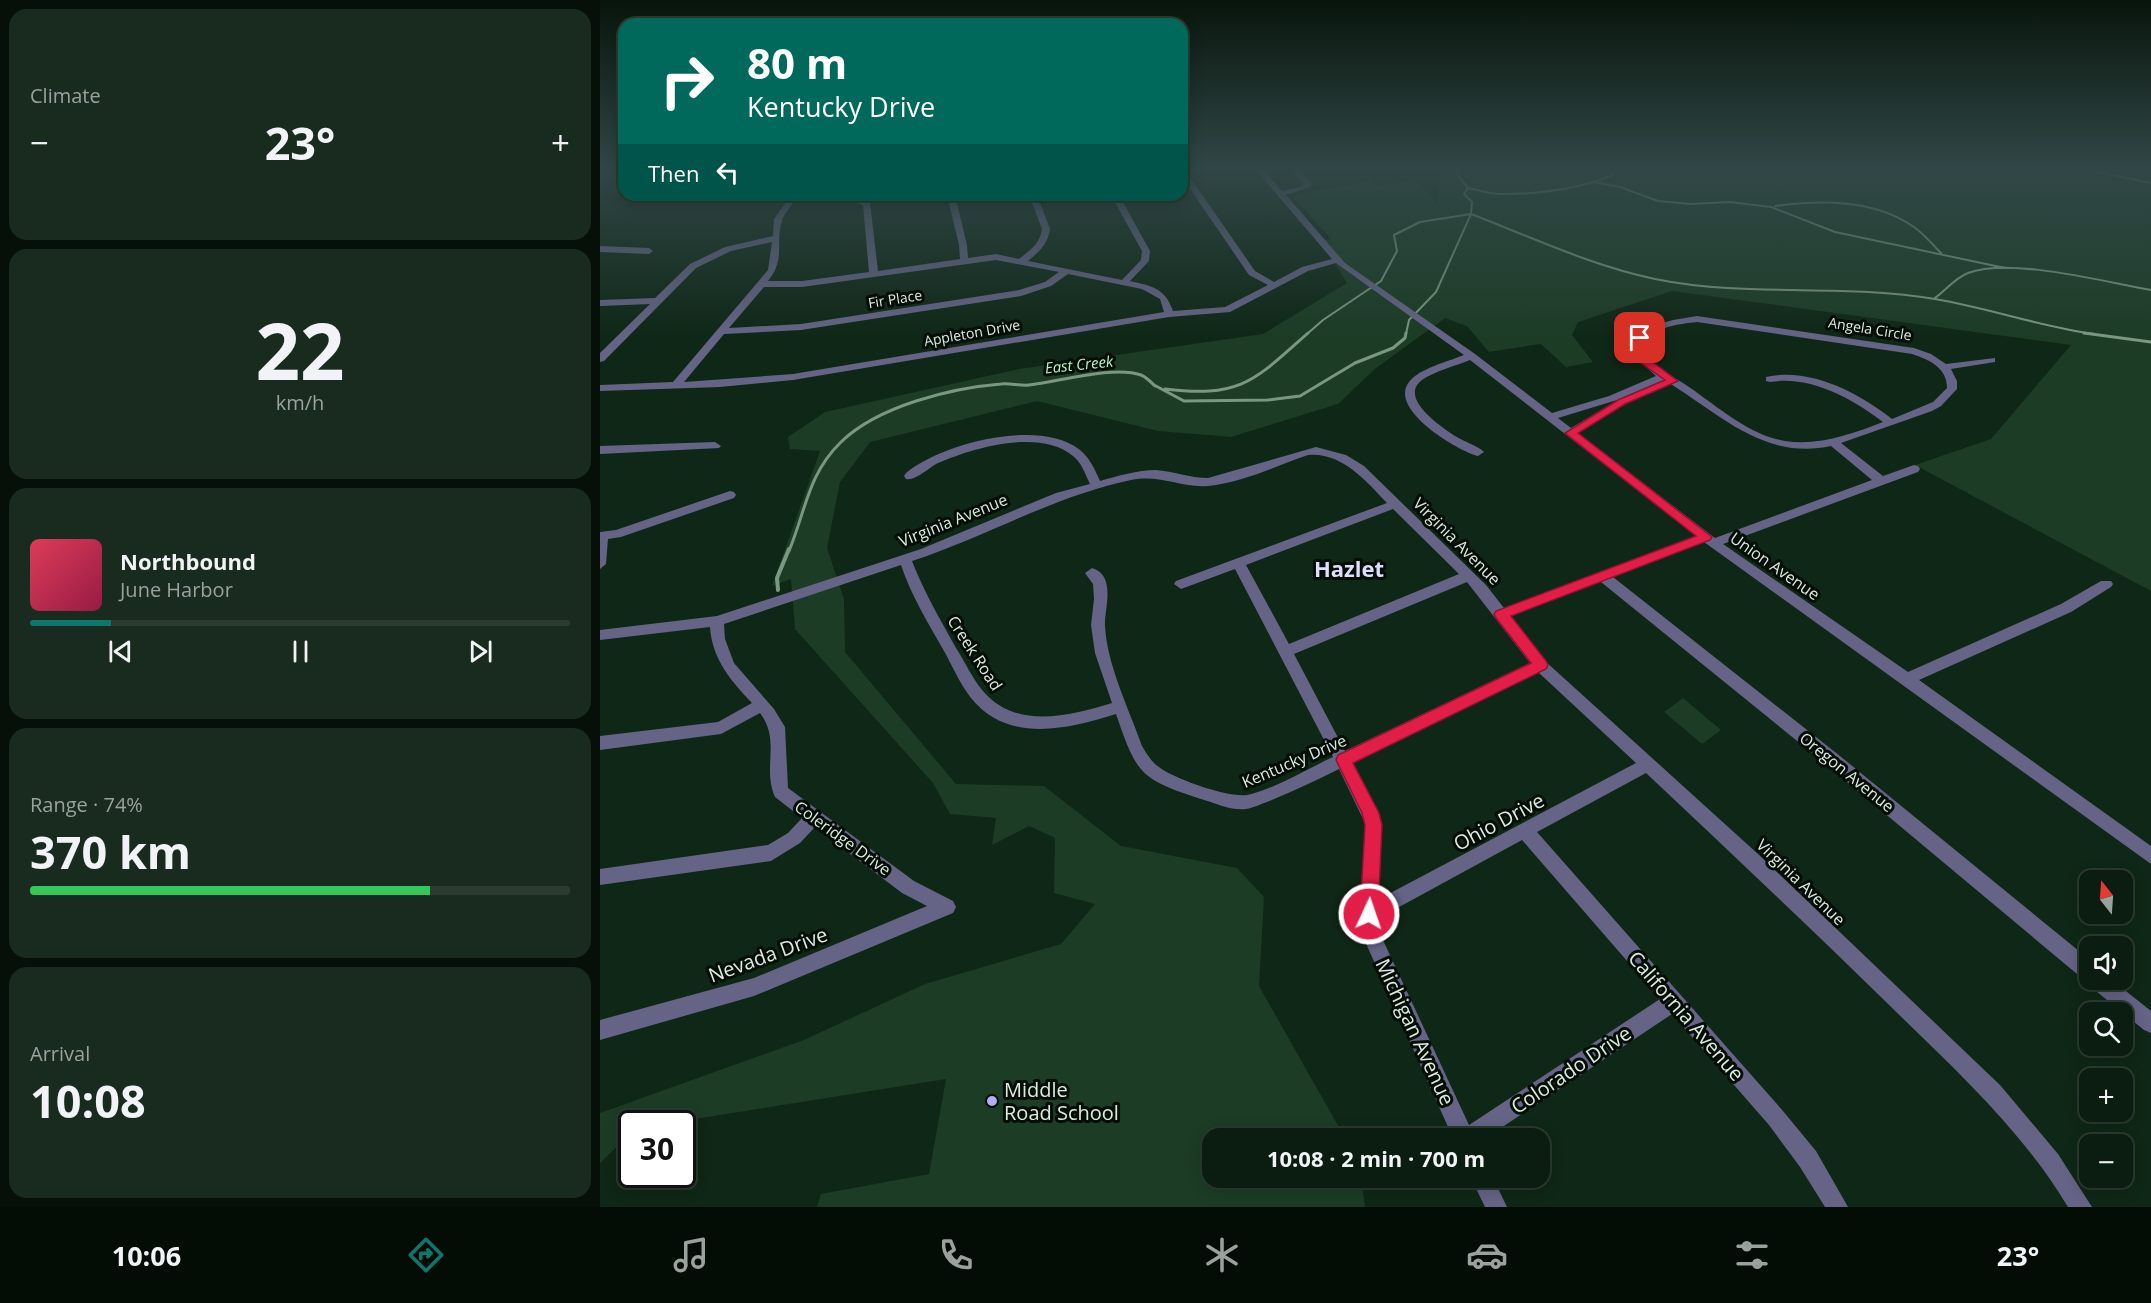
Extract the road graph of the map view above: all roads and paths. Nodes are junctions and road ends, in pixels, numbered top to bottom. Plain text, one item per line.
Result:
1 (779, 225) edge
2 (869, 225) edge
3 (958, 225) edge
4 (1045, 225) edge
5 (1132, 225) edge
6 (1219, 225) edge
7 (1307, 225) edge
8 (777, 238) junction
9 (600, 249) edge
10 (649, 251) dead end
11 (1337, 260) junction
12 (964, 261) junction
13 (1022, 261) junction
14 (1068, 270) junction
15 (874, 273) junction
16 (1125, 281) junction
17 (762, 284) junction
18 (1274, 285) junction
19 (657, 301) junction
20 (600, 303) edge
21 (1169, 314) junction
22 (721, 331) junction
23 (1471, 356) junction
24 (601, 357) edge
25 (1991, 360) dead end
26 (1944, 367) junction
27 (1668, 378) junction
28 (1770, 379) dead end
29 (676, 385) junction
30 (600, 388) edge
31 (1550, 417) junction
32 (1890, 422) junction
33 (1570, 433) junction
34 (1833, 442) junction
35 (715, 446) dead end
36 (600, 450) edge
37 (1478, 452) dead end
38 (1914, 469) dead end
39 (910, 476) dead end
40 (1881, 481) junction
41 (1096, 485) junction
42 (730, 495) dead end
43 (1395, 504) junction
44 (601, 536) edge
45 (1709, 540) junction
46 (905, 559) junction
47 (1238, 562) junction
48 (600, 564) edge
49 (1092, 573) dead end
50 (1468, 576) junction
51 (1603, 576) junction
52 (1181, 584) dead end
53 (2106, 584) dead end
54 (1501, 614) junction
55 (717, 621) junction
56 (600, 635) edge
57 (1287, 651) junction
58 (1540, 665) junction
59 (1907, 679) junction
60 (760, 706) junction
61 (1120, 707) junction
62 (600, 743) edge
63 (1344, 760) junction
64 (1648, 764) junction
65 (814, 817) junction
66 (1526, 832) junction
67 (2151, 856) edge
68 (600, 877) edge
69 (947, 907) joint
70 (1369, 914) junction
71 (2079, 963) edge
72 (2110, 990) edge
73 (1673, 1002) junction
74 (2151, 1023) edge
75 (600, 1030) edge
76 (1461, 1128) edge
77 (1481, 1128) edge
78 (1487, 1188) edge
79 (1496, 1207) edge
80 (1836, 1207) edge
81 (2081, 1207) edge

1 - 8 street
2 - 15 street
3 - 12 street
4 - 13 street
5 - 16 street
6 - 18 street
7 - 11 street, Union Avenue
8 - 17 street
8 - 19 street
9 - 10 street
11 - 18 street, Appleton Drive
11 - 23 street, Union Avenue
12 - 13 street
12 - 15 street
13 - 14 street
14 - 16 street
14 - 22 street, Fir Place
15 - 17 street
16 - 21 street
17 - 22 street
18 - 21 street, Appleton Drive
19 - 20 street
19 - 24 street
21 - 29 street, Appleton Drive
22 - 29 street
23 - 31 street, Union Avenue
23 - 37 street
25 - 26 street
26 - 27 street, Angela Circle
26 - 32 street, Angela Circle
27 - 31 street
27 - 33 street
27 - 34 street, Angela Circle
28 - 32 street
29 - 30 street, Appleton Drive
31 - 33 street, Union Avenue
32 - 34 street, Angela Circle
33 - 45 street, Union Avenue
34 - 40 street
35 - 36 street
38 - 40 street
39 - 41 street
40 - 45 street
41 - 43 street, Virginia Avenue
41 - 46 street, Virginia Avenue
42 - 44 street
43 - 47 street
43 - 50 street, Virginia Avenue
44 - 48 street
45 - 51 street
45 - 59 street, Union Avenue
46 - 55 street, Virginia Avenue
46 - 61 street, Creek Road
47 - 52 street
47 - 57 street, Michigan Avenue
49 - 61 street, Kentucky Drive
50 - 54 street, Virginia Avenue
50 - 57 street
51 - 54 street
51 - 71 street, Oregon Avenue
53 - 59 street
54 - 58 street, Virginia Avenue
55 - 56 street, Virginia Avenue
55 - 60 street, Coleridge Drive
57 - 63 street, Michigan Avenue
58 - 63 street, Kentucky Drive
58 - 64 street, Virginia Avenue
59 - 67 street, Union Avenue
60 - 62 street
60 - 65 street, Coleridge Drive
61 - 63 street, Kentucky Drive
63 - 70 street, Michigan Avenue
64 - 66 street, Ohio Drive
64 - 81 street, Virginia Avenue
65 - 68 street
65 - 69 street, Coleridge Drive
66 - 70 street, Ohio Drive
66 - 73 street, California Avenue
69 - 75 street, Nevada Drive
70 - 76 street, Michigan Avenue
72 - 74 street
73 - 77 street, Colorado Drive
73 - 80 street, California Avenue
78 - 79 street

